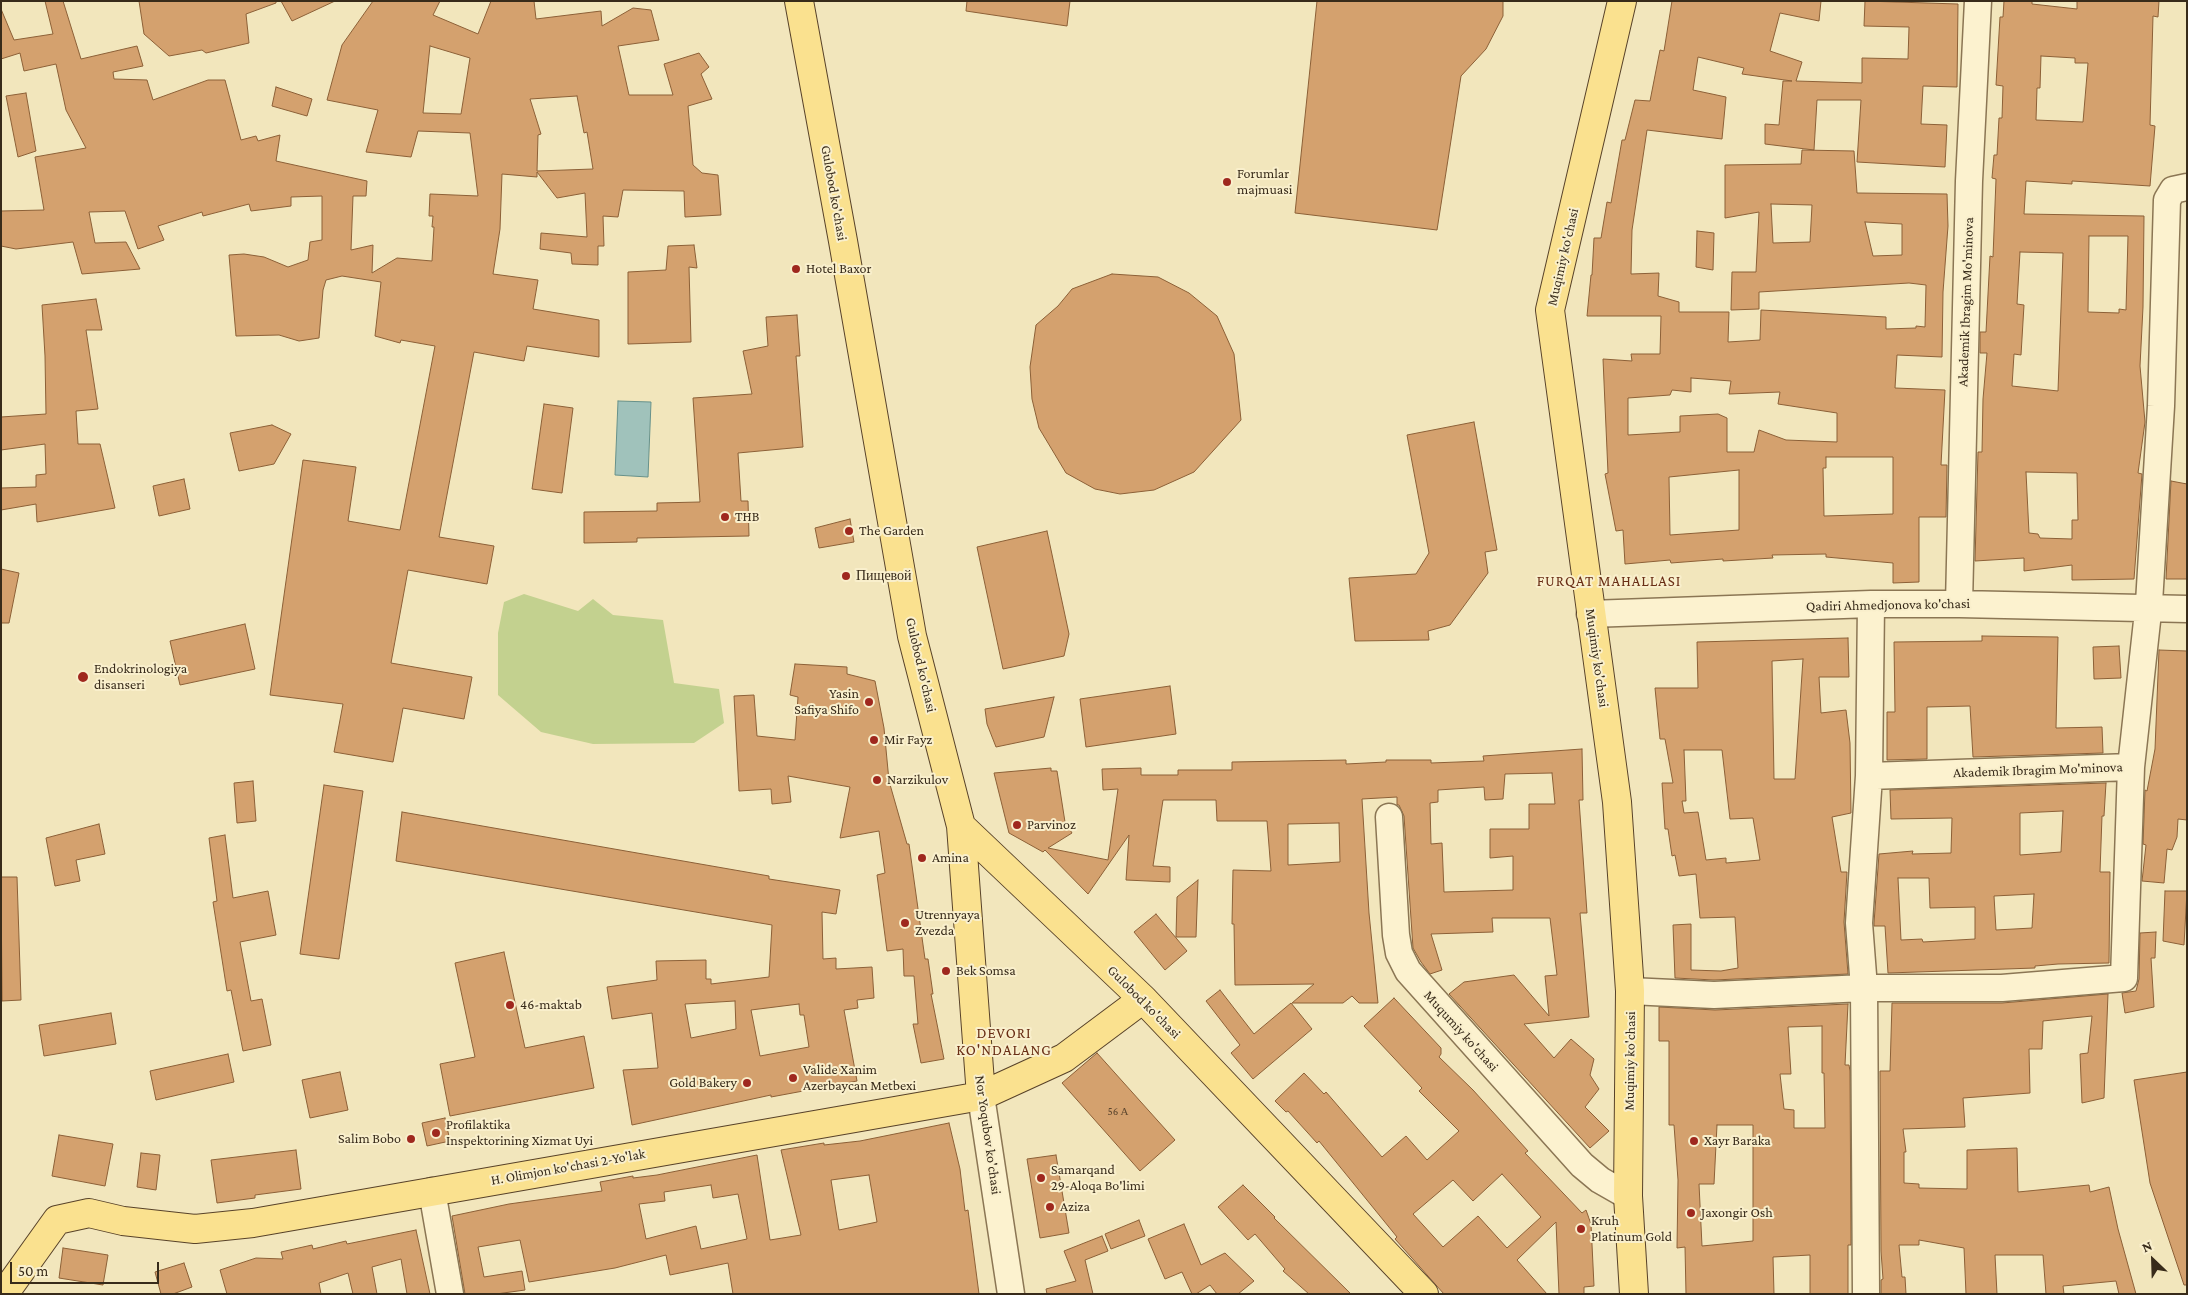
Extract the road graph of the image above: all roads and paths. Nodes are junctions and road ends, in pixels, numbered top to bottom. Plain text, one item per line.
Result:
1 (799, 1) edge
2 (1622, 1) edge
3 (1978, 1) edge
4 (2187, 187) edge
5 (1871, 604) junction
6 (1958, 604) junction
7 (2148, 606) junction
8 (2187, 609) edge
9 (1590, 614) junction
10 (2131, 767) junction
11 (1869, 776) junction
12 (1389, 818) dead end
13 (961, 826) junction
14 (1864, 988) junction
15 (1630, 991) junction
16 (1143, 999) junction
17 (981, 1096) junction
18 (432, 1191) junction
19 (1628, 1196) junction
20 (4, 1294) edge
21 (450, 1294) edge
22 (1011, 1294) edge
23 (1424, 1294) edge
24 (1634, 1294) edge
25 (1866, 1294) edge

1 - 13 main road, Gulobod ko'chasi
2 - 9 main road, Muqimiy ko'chasi
3 - 6 street, Akademik Ibragim Mo'minova
4 - 7 street, Akademik Ibragim Mo'minova
5 - 6 street, Qadiri Ahmedjonova ko'chasi
5 - 9 street, Qadiri Ahmedjonova ko'chasi
5 - 11 street
6 - 7 street, Qadiri Ahmedjonova ko'chasi
7 - 8 street, Qadiri Ahmedjonova ko'chasi
7 - 10 street, Akademik Ibragim Mo'minova
9 - 15 main road, Muqimiy ko'chasi
10 - 11 street, Akademik Ibragim Mo'minova
10 - 14 street
11 - 14 street
12 - 19 street, Muqumiy ko'chasi
13 - 16 main road, Gulobod ko'chasi
13 - 17 main road, Nor Yoqubov ko'chasi
14 - 15 street
14 - 25 street
15 - 19 main road, Muqimiy ko'chasi
16 - 17 main road, H. Olimjon ko'chasi 2-Yo'lak
16 - 23 main road, Gulobod ko'chasi
17 - 18 main road, H. Olimjon ko'chasi 2-Yo'lak
17 - 22 street, Nor Yoqubov ko'chasi
18 - 20 main road, H. Olimjon ko'chasi 2-Yo'lak
18 - 21 street
19 - 24 main road, Muqimiy ko'chasi

